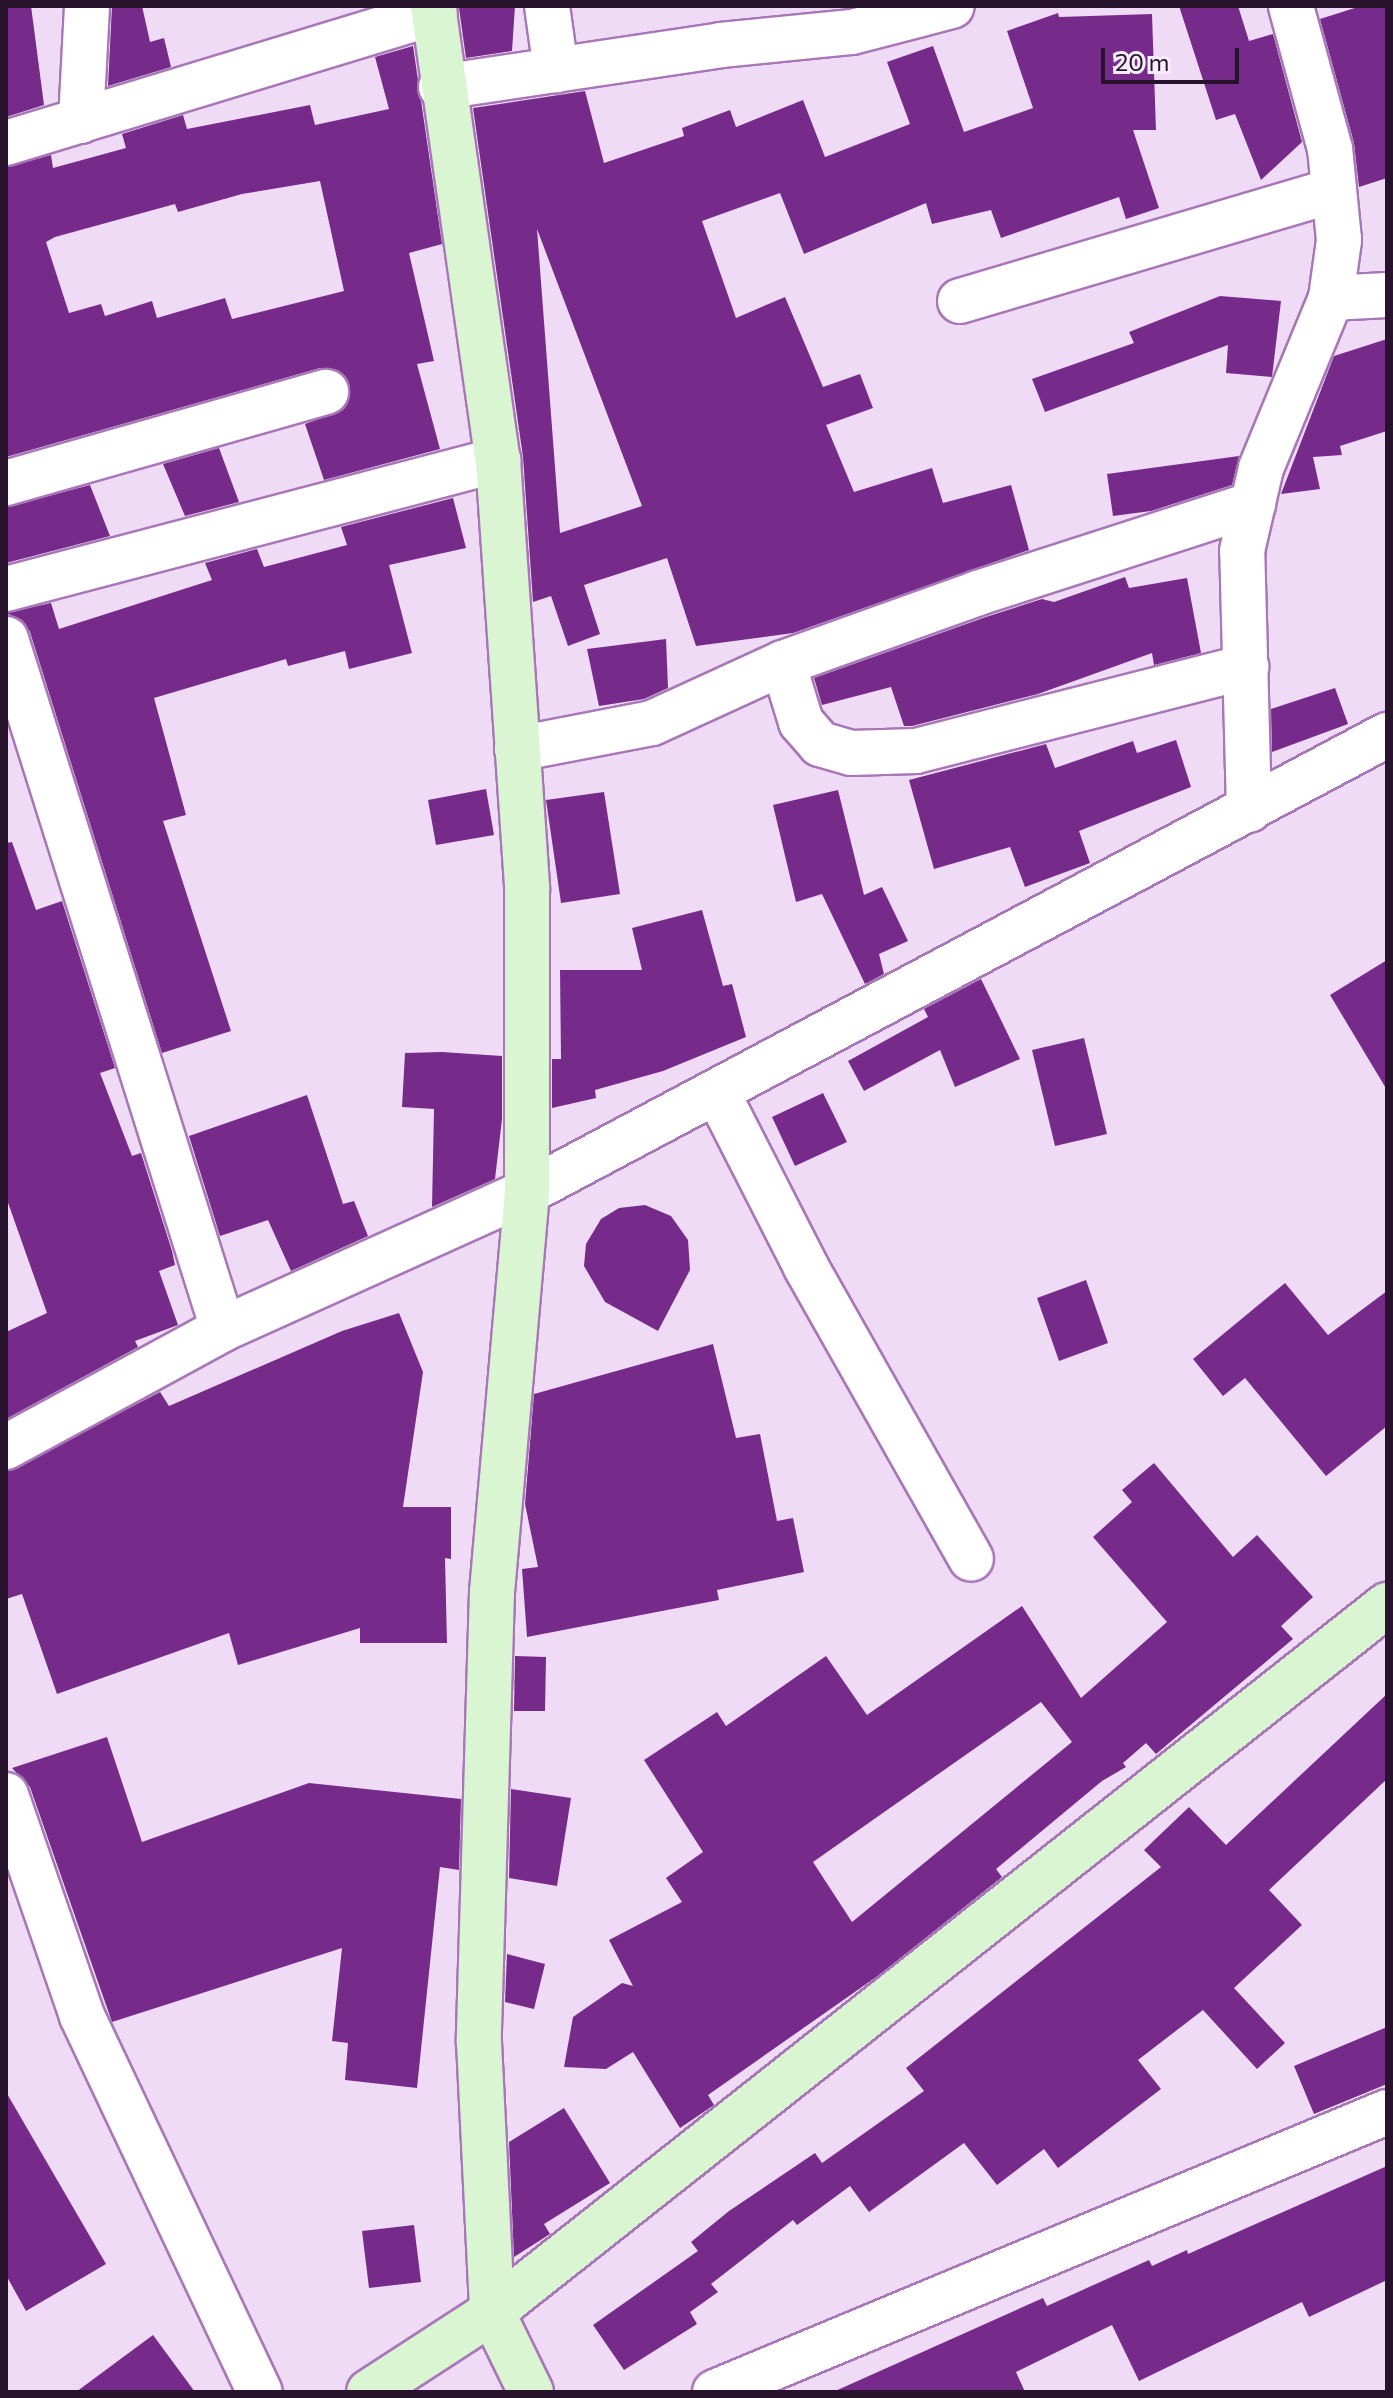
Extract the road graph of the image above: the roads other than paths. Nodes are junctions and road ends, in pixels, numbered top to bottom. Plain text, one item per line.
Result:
1 (87, 6) edge
2 (547, 6) edge
3 (952, 6) edge
4 (1291, 6) edge
5 (434, 9) edge
6 (556, 70) junction
7 (441, 87) junction
8 (81, 121) junction
9 (6, 143) edge
10 (1334, 190) junction
11 (1387, 295) edge
12 (1331, 298) junction
13 (960, 301) dead end
14 (326, 392) dead end
15 (498, 460) junction
16 (6, 483) edge
17 (1253, 504) junction
18 (6, 589) edge
19 (6, 639) edge
20 (783, 663) junction
21 (1246, 667) junction
22 (1387, 735) edge
23 (517, 749) junction
24 (1249, 810) junction
25 (717, 1092) junction
26 (527, 1192) junction
27 (223, 1329) junction
28 (6, 1447) edge
29 (971, 1559) dead end
30 (1387, 1605) edge
31 (6, 1795) edge
32 (1387, 2112) edge
33 (492, 2312) junction
34 (260, 2392) edge
35 (369, 2392) edge
36 (531, 2392) edge
37 (715, 2392) edge

1 - 8 street
2 - 6 street
3 - 6 street
4 - 10 street
5 - 7 street
5 - 8 street
6 - 7 street
7 - 15 street
8 - 9 street
10 - 12 street
10 - 13 street
11 - 12 street
12 - 17 street
14 - 16 street
15 - 18 street
15 - 23 street
17 - 20 street
17 - 21 street
19 - 27 street
20 - 21 street
20 - 23 street
21 - 24 street
22 - 24 street
23 - 26 street
24 - 25 street
25 - 26 street
25 - 29 street
26 - 27 street
26 - 33 street
27 - 28 street
30 - 33 street
31 - 34 street
32 - 37 street
33 - 35 street
33 - 36 street

